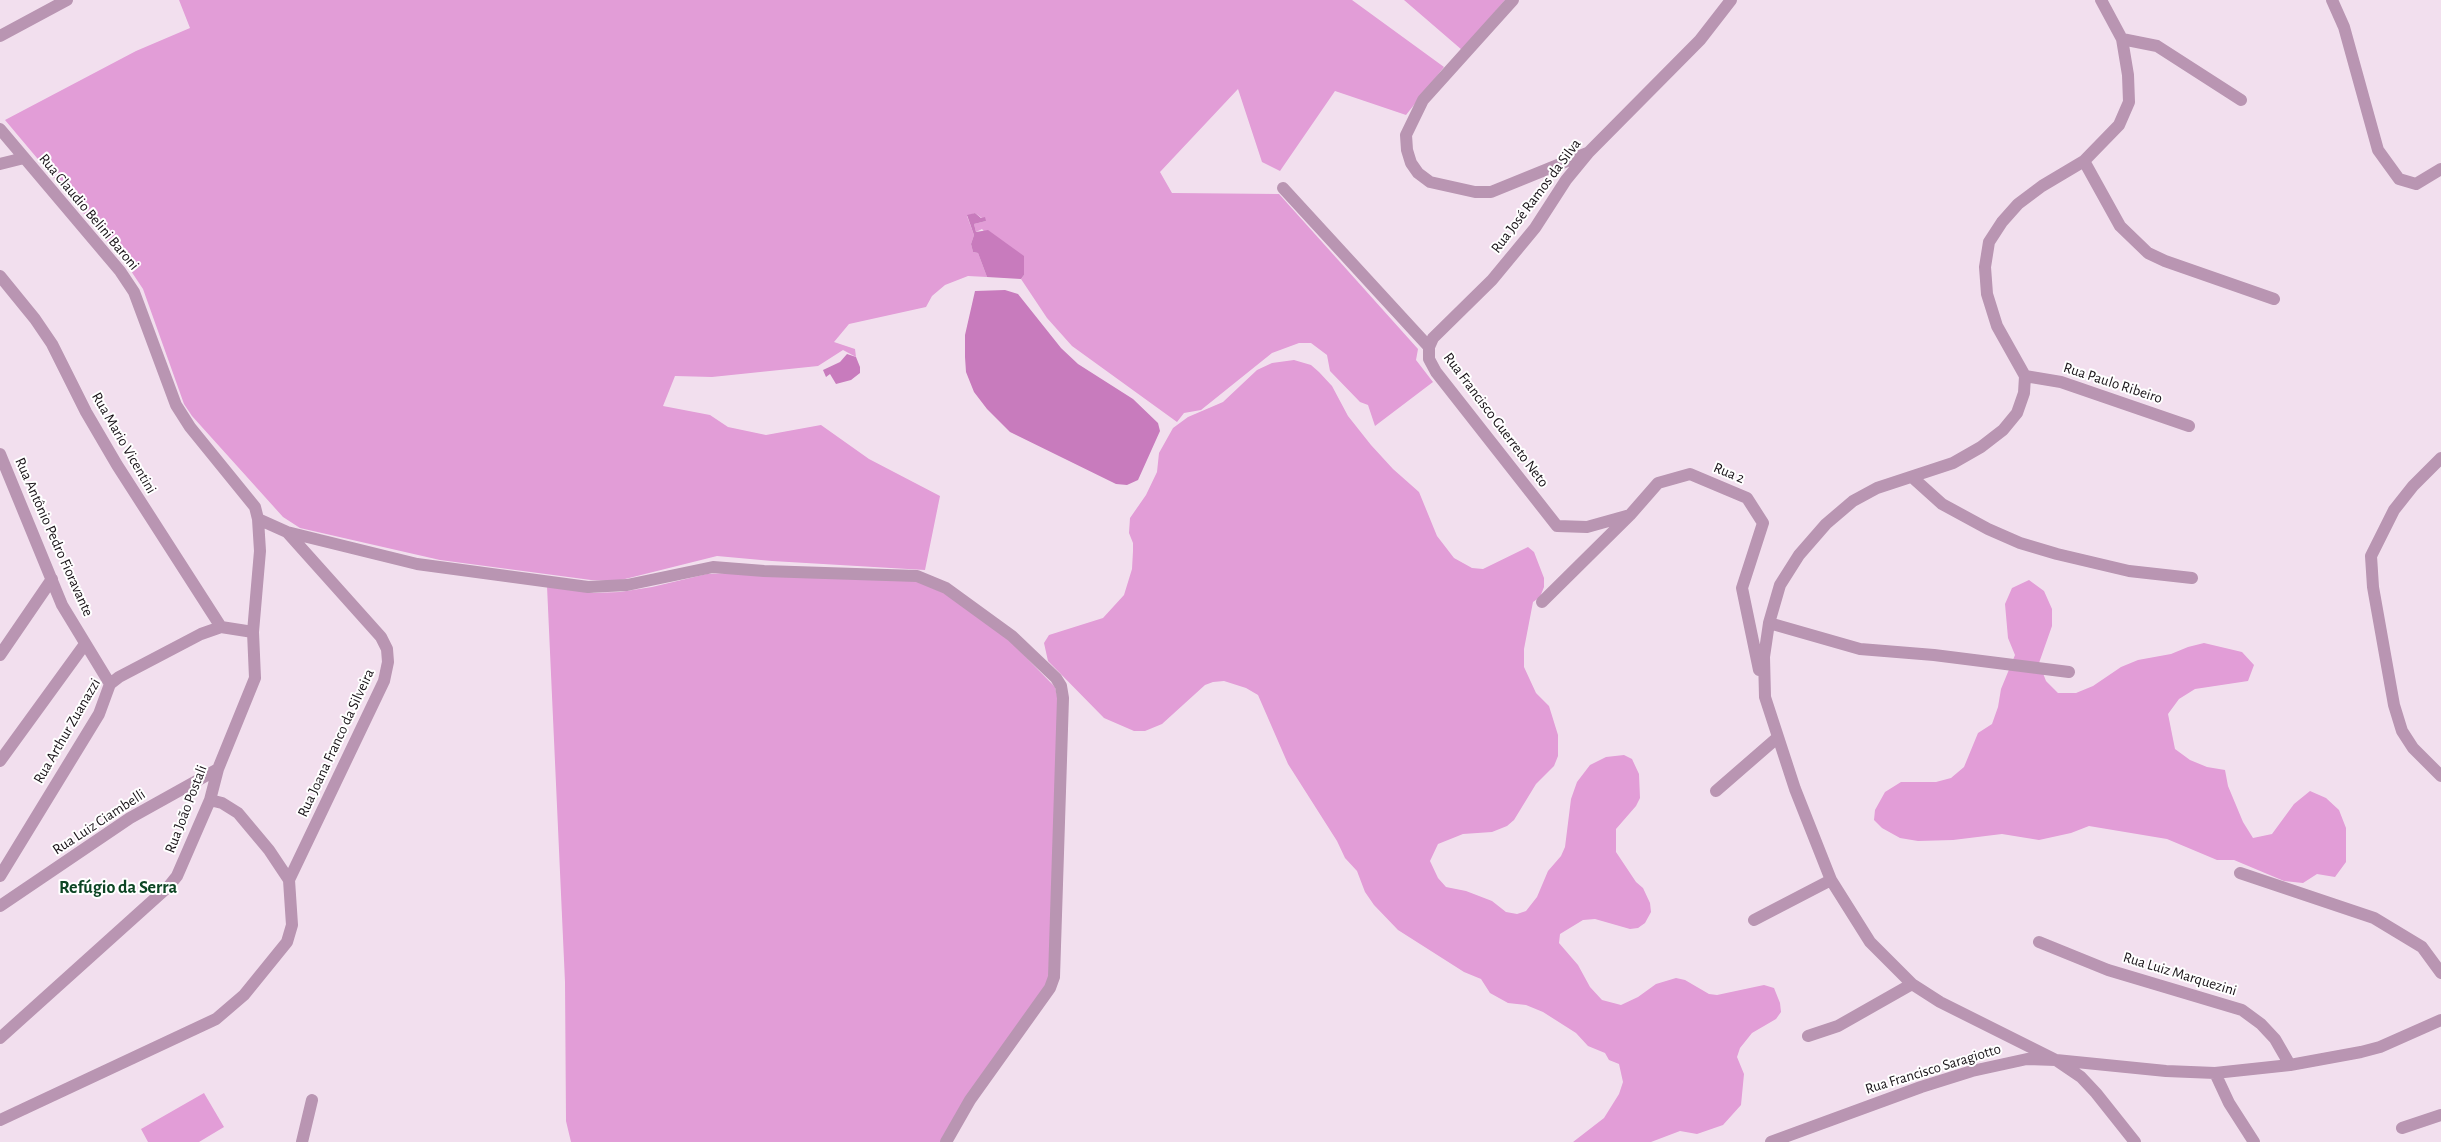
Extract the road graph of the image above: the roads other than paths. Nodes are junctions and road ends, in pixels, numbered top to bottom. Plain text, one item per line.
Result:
1 (68, 0) edge
2 (1513, 0) edge
3 (1731, 0) edge
4 (2101, 0) edge
5 (2332, 0) edge
6 (0, 36) edge
7 (2122, 39) junction
8 (2241, 100) dead end
9 (0, 129) edge
10 (1589, 152) junction
11 (24, 158) junction
12 (2084, 161) junction
13 (0, 164) edge
14 (2441, 168) edge
15 (1283, 188) dead end
16 (0, 276) edge
17 (2274, 299) dead end
18 (1429, 347) junction
19 (2025, 376) junction
20 (2189, 426) dead end
21 (0, 454) edge
22 (2441, 458) edge
23 (1912, 477) junction
24 (1630, 515) junction
25 (258, 519) junction
26 (287, 532) junction
27 (2192, 578) dead end
28 (52, 579) junction
29 (1542, 602) dead end
30 (1769, 623) junction
31 (221, 627) junction
32 (253, 632) junction
33 (85, 644) junction
34 (0, 655) edge
35 (2069, 672) dead end
36 (110, 684) junction
37 (1765, 697) junction
38 (1777, 738) junction
39 (0, 761) edge
40 (218, 769) junction
41 (2441, 776) edge
42 (1716, 791) dead end
43 (210, 800) junction
44 (2240, 873) dead end
45 (0, 876) edge
46 (289, 880) junction
47 (1831, 880) junction
48 (0, 906) edge
49 (1754, 920) dead end
50 (2039, 942) dead end
51 (2441, 972) edge
52 (1912, 984) junction
53 (2441, 1020) edge
54 (1808, 1036) dead end
55 (0, 1038) edge
56 (2056, 1060) junction
57 (2290, 1065) junction
58 (2215, 1073) junction
59 (312, 1100) dead end
60 (2441, 1115) edge
61 (0, 1120) edge
62 (2402, 1128) dead end
63 (302, 1142) edge
64 (946, 1142) edge
65 (1771, 1142) edge
66 (2134, 1142) edge
67 (2254, 1142) edge

1 - 6 street
2 - 10 street
3 - 10 street, Rua José Ramos da Silva
4 - 7 street
5 - 14 street
7 - 8 street
7 - 12 street
9 - 11 street, Rua Claudio Belini Baroni
10 - 18 street, Rua José Ramos da Silva
11 - 13 street
11 - 25 street, Rua Claudio Belini Baroni
12 - 17 street
12 - 19 street
15 - 18 street, Rua Francisco Guerreto Neto
16 - 31 street, Rua Mario Vicentini
18 - 24 street, Rua Francisco Guerreto Neto
19 - 20 street, Rua Paulo Ribeiro
19 - 23 street
21 - 28 street, Rua Antônio Pedro Fioravante
22 - 41 street
23 - 27 street
23 - 30 street
24 - 29 street, Rua 2
24 - 37 street, Rua 2
25 - 26 street, Rua Joana Franco da Silveira
25 - 32 street, Rua João Postali
26 - 46 street, Rua Joana Franco da Silveira
26 - 64 street
28 - 33 street, Rua Antônio Pedro Fioravante
28 - 34 street
30 - 35 street
30 - 37 street
31 - 32 street, Rua Arthur Zuanazzi
31 - 36 street, Rua Arthur Zuanazzi
32 - 40 street, Rua João Postali
33 - 36 street, Rua Antônio Pedro Fioravante
33 - 39 street
36 - 45 street, Rua Arthur Zuanazzi
37 - 38 street
38 - 42 street
38 - 47 street
40 - 43 street, Rua João Postali
40 - 48 street, Rua Luiz Ciambelli
43 - 46 street
43 - 55 street, Rua João Postali
44 - 51 street
46 - 61 street
47 - 49 street
47 - 52 street
50 - 57 street, Rua Luiz Marquezini
52 - 54 street
52 - 56 street
53 - 57 street, Rua Francisco Saragiotto
56 - 58 street, Rua Francisco Saragiotto
56 - 65 street, Rua Francisco Saragiotto
56 - 66 street
57 - 58 street, Rua Francisco Saragiotto
58 - 67 street
59 - 63 street
60 - 62 street

